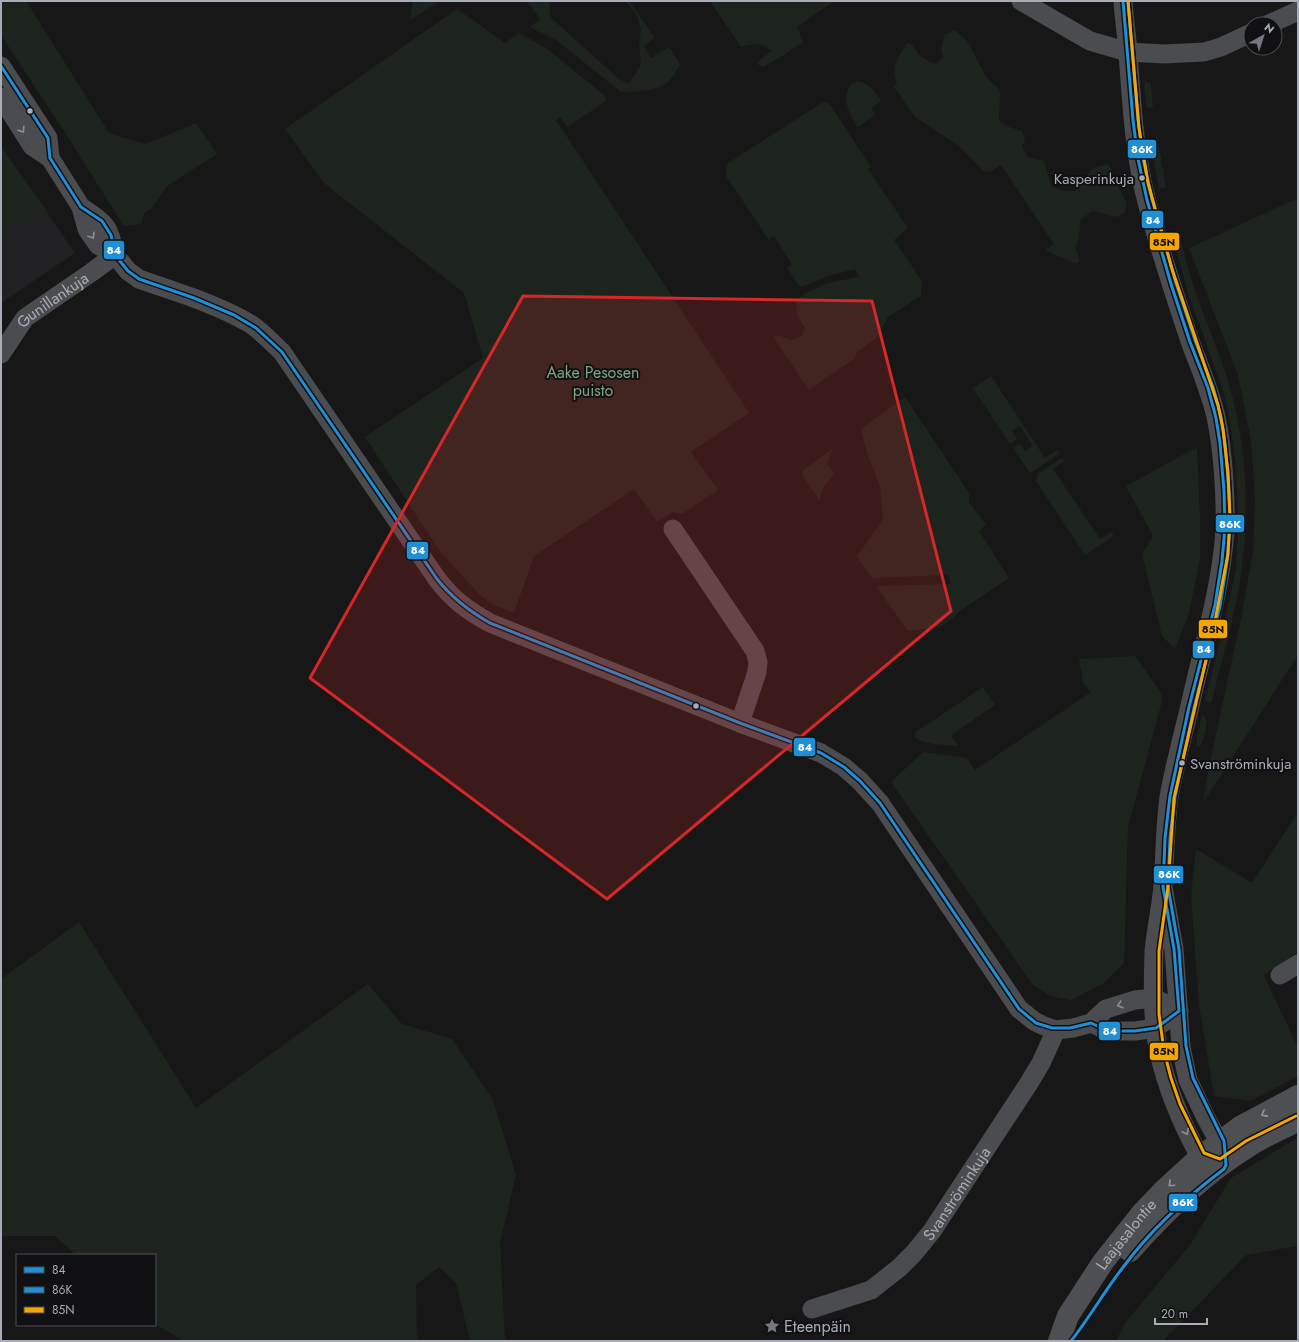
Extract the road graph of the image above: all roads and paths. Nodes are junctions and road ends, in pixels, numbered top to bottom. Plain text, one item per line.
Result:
1 (1021, 1) edge
2 (1123, 1) edge
3 (1298, 11) edge
4 (1283, 18) edge
5 (1243, 37) edge
6 (1128, 52) junction
7 (1, 66) edge
8 (1, 97) edge
9 (50, 158) junction
10 (115, 255) junction
11 (1, 354) edge
12 (673, 529) dead end
13 (740, 723) junction
14 (1163, 886) junction
15 (1298, 964) edge
16 (1280, 975) dead end
17 (1154, 998) junction
18 (1179, 1011) junction
19 (1090, 1023) junction
20 (1156, 1028) junction
21 (1056, 1030) junction
22 (1298, 1096) edge
23 (1298, 1120) edge
24 (1219, 1142) junction
25 (1200, 1157) junction
26 (1221, 1165) junction
27 (812, 1309) dead end
28 (1059, 1341) edge
29 (1065, 1341) edge

1 - 6 street
2 - 6 street
3 - 4 street
5 - 6 street
6 - 14 street
7 - 9 street
8 -> 9 street
9 - 10 street
10 - 11 street, Gunillankuja
10 - 13 street
12 - 13 street
13 - 21 street
14 - 17 street
14 - 18 street
15 - 16 street
17 - 18 street
17 -> 19 street
17 - 20 street
18 - 20 street
18 - 24 street
19 - 20 street
19 - 21 street
20 -> 25 street
21 - 27 street, Svanströminkuja
22 -> 24 main road, Laajasalontie
23 - 26 main road, Laajasalontie
24 - 25 main road, Laajasalontie
24 - 26 street
25 - 26 street
25 -> 28 main road, Laajasalontie
26 - 29 main road, Laajasalontie

